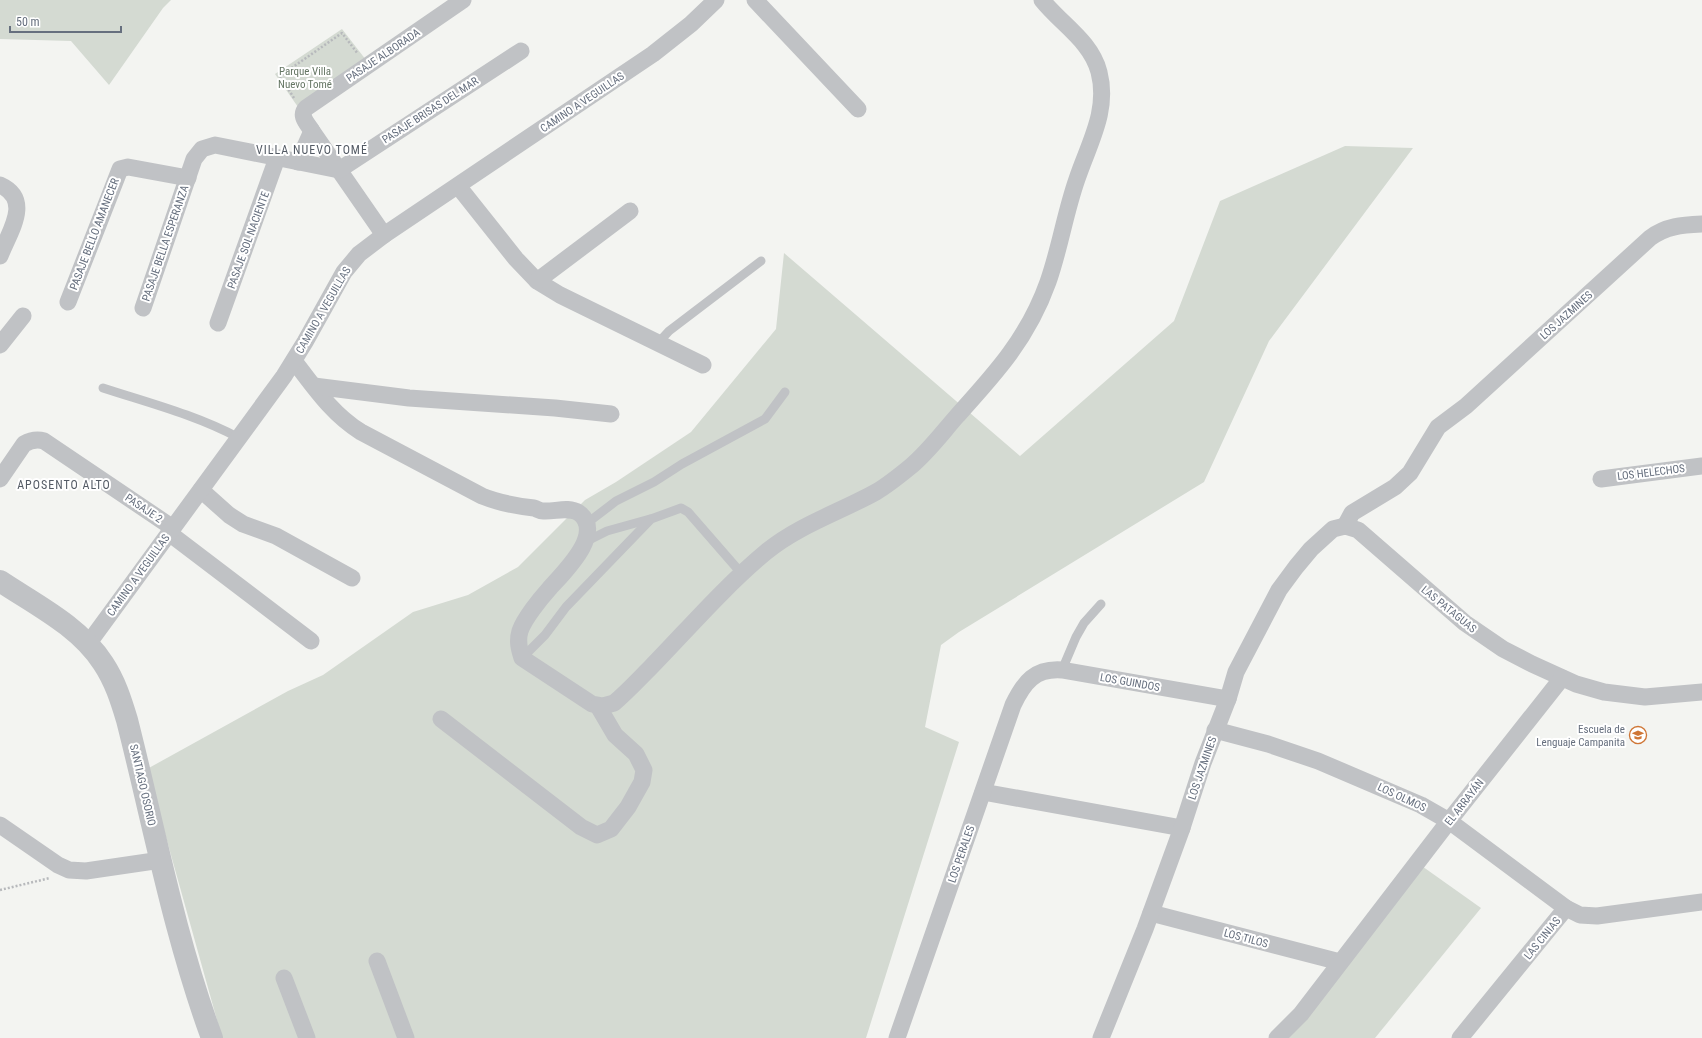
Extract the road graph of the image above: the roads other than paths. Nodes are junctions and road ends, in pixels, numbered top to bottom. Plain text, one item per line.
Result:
1 (463, 0) edge
2 (716, 0) edge
3 (756, 0) edge
4 (1042, 0) edge
5 (521, 51) dead end
6 (858, 109) dead end
7 (312, 131) junction
8 (277, 158) junction
9 (298, 162) junction
10 (339, 170) junction
11 (188, 178) junction
12 (0, 185) edge
13 (458, 186) junction
14 (630, 211) dead end
15 (1702, 224) edge
16 (384, 234) junction
17 (0, 256) edge
18 (761, 261) dead end
19 (537, 280) junction
20 (68, 302) dead end
21 (143, 308) dead end
22 (23, 316) dead end
23 (218, 323) dead end
24 (658, 343) junction
25 (0, 345) edge
26 (294, 361) junction
27 (703, 365) dead end
28 (314, 386) junction
29 (103, 388) dead end
30 (785, 392) dead end
31 (611, 414) dead end
32 (239, 438) junction
33 (1702, 466) edge
34 (0, 479) edge
35 (1601, 479) dead end
36 (201, 490) junction
37 (651, 519) junction
38 (586, 524) junction
39 (1345, 526) junction
40 (171, 530) junction
41 (583, 543) junction
42 (742, 574) junction
43 (352, 578) dead end
44 (0, 581) edge
45 (1101, 604) dead end
46 (311, 641) dead end
47 (88, 644) junction
48 (522, 658) junction
49 (1062, 670) junction
50 (1034, 676) joint
51 (1562, 678) junction
52 (1702, 692) edge
53 (1228, 699) junction
54 (598, 706) junction
55 (441, 719) dead end
56 (1216, 730) junction
57 (983, 792) junction
58 (1449, 821) junction
59 (0, 825) edge
60 (1182, 828) junction
61 (161, 860) junction
62 (1702, 902) edge
63 (1566, 908) junction
64 (1151, 913) junction
65 (377, 961) dead end
66 (1340, 962) junction
67 (284, 978) dead end
68 (212, 1038) edge
69 (307, 1038) edge
70 (406, 1038) edge
71 (897, 1038) edge
72 (1101, 1038) edge
73 (1277, 1038) edge
74 (1460, 1038) edge

1 - 7 street, PASAJE ALBORADA
2 - 13 street, CAMINO A VEGUILLAS
3 - 6 street
4 - 42 street
5 - 10 street, PASAJE BRISAS DEL MAR
7 - 9 street
7 - 10 street
8 - 9 street, PASAJE BELLA ESPERANZA
8 - 11 street, PASAJE BELLA ESPERANZA
8 - 23 street, PASAJE SOL NACIENTE
9 - 10 street, PASAJE BELLA ESPERANZA
10 - 16 street
11 - 20 street, PASAJE BELLO AMANECER
11 - 21 street, PASAJE BELLA ESPERANZA
12 - 17 street
13 - 16 street, CAMINO A VEGUILLAS
13 - 19 street
14 - 19 street
15 - 39 street, LOS JAZMINES
16 - 26 street, CAMINO A VEGUILLAS
18 - 24 lane
19 - 24 street
22 - 25 street
24 - 27 street
26 - 28 street
26 - 32 street, CAMINO A VEGUILLAS
28 - 31 street
28 - 38 street
29 - 32 lane
30 - 38 lane
32 - 36 street, CAMINO A VEGUILLAS
33 - 35 street, LOS HELECHOS
34 - 40 street, PASAJE 2
36 - 40 street, CAMINO A VEGUILLAS
36 - 43 street
37 - 41 lane
37 - 42 lane
37 - 48 lane
38 - 41 street
39 - 51 street, LAS PATAGUAS
39 - 53 street, LOS JAZMINES
40 - 46 street, PASAJE 2
40 - 47 street, CAMINO A VEGUILLAS
41 - 48 street
42 - 54 street
44 - 47 street, SANTIAGO OSORIO
45 - 49 lane
47 - 61 street, SANTIAGO OSORIO
48 - 54 street
49 - 50 street, LOS GUINDOS
49 - 53 street, LOS GUINDOS
50 - 57 street, LOS PERALES
51 - 52 street
51 - 58 street, EL ARRAYÁN
53 - 56 street, LOS JAZMINES
54 - 55 street
56 - 58 street, LOS OLMOS
56 - 60 street, LOS JAZMINES
57 - 60 street
57 - 71 street, LOS PERALES
58 - 63 street, LOS OLMOS
58 - 66 street, EL ARRAYÁN
59 - 61 street
60 - 64 street, LOS JAZMINES
61 - 68 street, SANTIAGO OSORIO
62 - 63 street, LAS CINIAS
63 - 74 street, LAS CINIAS
64 - 66 street, LOS TILOS
64 - 72 street, LOS JAZMINES
65 - 70 street
66 - 73 street, EL ARRAYÁN
67 - 69 street

